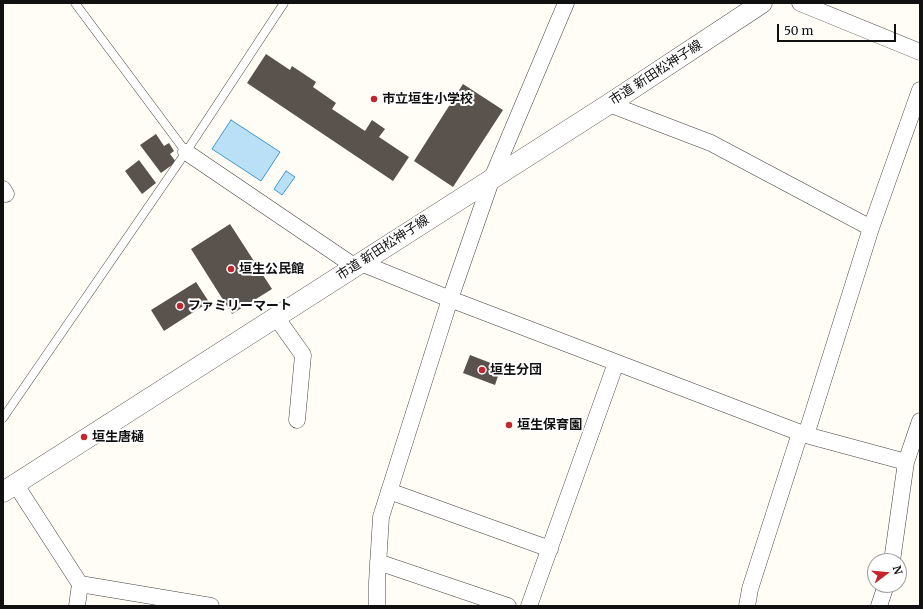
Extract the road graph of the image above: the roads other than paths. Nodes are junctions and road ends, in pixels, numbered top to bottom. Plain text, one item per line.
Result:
1 (75, 3) edge
2 (284, 3) edge
3 (566, 3) edge
4 (762, 3) edge
5 (800, 3) edge
6 (920, 52) edge
7 (920, 90) edge
8 (609, 104) junction
9 (186, 152) junction
10 (492, 178) junction
11 (871, 228) junction
12 (358, 264) junction
13 (450, 299) junction
14 (276, 317) junction
15 (616, 363) junction
16 (3, 418) edge
17 (297, 420) dead end
18 (920, 421) edge
19 (803, 434) junction
20 (906, 462) junction
21 (9, 488) edge
22 (389, 491) junction
23 (550, 549) junction
24 (893, 553) edge
25 (378, 562) junction
26 (80, 584) junction
27 (883, 593) edge
28 (77, 606) edge
29 (211, 606) edge
30 (377, 606) edge
31 (508, 606) edge
32 (529, 606) edge
33 (747, 606) edge
34 (879, 606) edge

1 - 9 lane
2 - 9 lane
3 - 10 street
4 - 8 street, 市道 新田松神子線
5 - 6 street
7 - 11 street
8 - 10 street, 市道 新田松神子線
8 - 11 street
9 - 12 street
9 - 16 lane
10 - 12 street, 市道 新田松神子線
10 - 13 street
11 - 19 street
12 - 13 street
12 - 14 street, 市道 新田松神子線
13 - 15 street
13 - 22 street
14 - 17 street
14 - 21 street, 市道 新田松神子線
15 - 19 street
15 - 23 street
18 - 20 street
19 - 20 street
19 - 33 street
20 - 24 street
21 - 26 street
22 - 23 street
22 - 25 street
23 - 32 street
25 - 30 street
25 - 31 street
26 - 28 street
26 - 29 street
27 - 34 street

